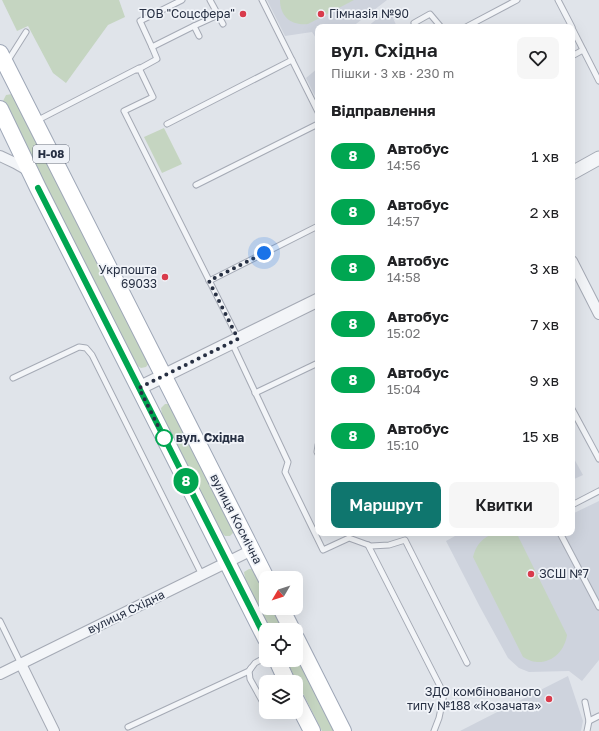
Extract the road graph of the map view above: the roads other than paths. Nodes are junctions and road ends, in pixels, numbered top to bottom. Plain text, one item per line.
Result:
1 (182, 0) edge
2 (210, 0) edge
3 (262, 0) edge
4 (517, 0) edge
5 (558, 0) edge
6 (218, 15) junction
7 (414, 23) dead end
8 (222, 24) dead end
9 (438, 24) edge
10 (472, 24) edge
11 (570, 24) edge
12 (194, 26) junction
13 (26, 32) dead end
14 (575, 33) edge
15 (199, 36) dead end
16 (152, 47) junction
17 (583, 50) junction
18 (575, 54) edge
19 (292, 60) junction
20 (2, 62) edge
21 (139, 68) junction
22 (599, 81) edge
23 (315, 106) edge
24 (0, 109) edge
25 (35, 123) junction
26 (167, 124) dead end
27 (315, 126) edge
28 (0, 156) edge
29 (599, 158) edge
30 (30, 171) junction
31 (575, 171) edge
32 (196, 186) dead end
33 (315, 228) edge
34 (575, 267) edge
35 (209, 281) junction
36 (315, 301) edge
37 (599, 314) edge
38 (235, 340) junction
39 (315, 364) edge
40 (164, 376) junction
41 (13, 378) dead end
42 (139, 388) junction
43 (256, 393) junction
44 (575, 415) edge
45 (599, 459) edge
46 (599, 491) edge
47 (575, 503) edge
48 (315, 534) edge
49 (316, 536) edge
50 (346, 536) edge
51 (350, 536) edge
52 (562, 536) edge
53 (368, 545) junction
54 (252, 550) junction
55 (227, 562) junction
56 (262, 571) edge
57 (202, 575) junction
58 (599, 607) edge
59 (0, 621) edge
60 (259, 625) edge
61 (303, 652) edge
62 (259, 661) edge
63 (467, 663) dead end
64 (21, 664) junction
65 (249, 671) junction
66 (0, 674) edge
67 (259, 695) edge
68 (585, 702) dead end
69 (303, 714) edge
70 (599, 716) edge
71 (589, 721) junction
72 (128, 727) dead end
73 (54, 731) edge
74 (312, 731) edge
75 (343, 731) edge
76 (434, 731) edge
77 (587, 731) edge

1 - 16 lane
2 - 6 lane
3 - 19 lane
4 - 10 lane
5 - 11 lane
6 - 8 lane
6 - 12 lane
7 - 9 lane
12 - 15 lane
12 - 16 lane
13 - 20 lane
14 - 17 lane
16 - 21 lane
17 - 18 lane
17 - 22 lane
19 - 23 lane
19 - 26 lane
20 - 25 main road, вулиця Космічна / Н-08
21 - 25 lane
21 - 35 lane
24 - 30 main road, Н-08
25 - 40 main road, вулиця Космічна / Н-08
27 - 32 lane
28 - 30 street
29 - 31 street
30 - 42 main road, Н-08
33 - 35 lane
34 - 37 street
35 - 38 lane
36 - 38 street
38 - 40 street
38 - 43 lane
39 - 43 lane
40 - 42 street
40 - 54 main road, вулиця Космічна / Н-08
41 - 57 lane
42 - 55 main road, Н-08
43 - 48 lane
44 - 45 lane
46 - 47 lane
49 - 50 lane
51 - 53 lane
52 - 58 lane
53 - 63 lane
53 - 76 lane
54 - 55 street, вулиця Східна
54 - 56 main road, вулиця Космічна / Н-08
55 - 57 street, вулиця Східна
55 - 60 main road, Н-08
57 - 64 street, вулиця Східна
59 - 64 lane
61 - 75 main road
62 - 65 lane
64 - 66 street, вулиця Східна
64 - 73 street
65 - 67 lane
65 - 72 lane
68 - 71 lane
69 - 74 main road
70 - 71 lane
71 - 77 lane

